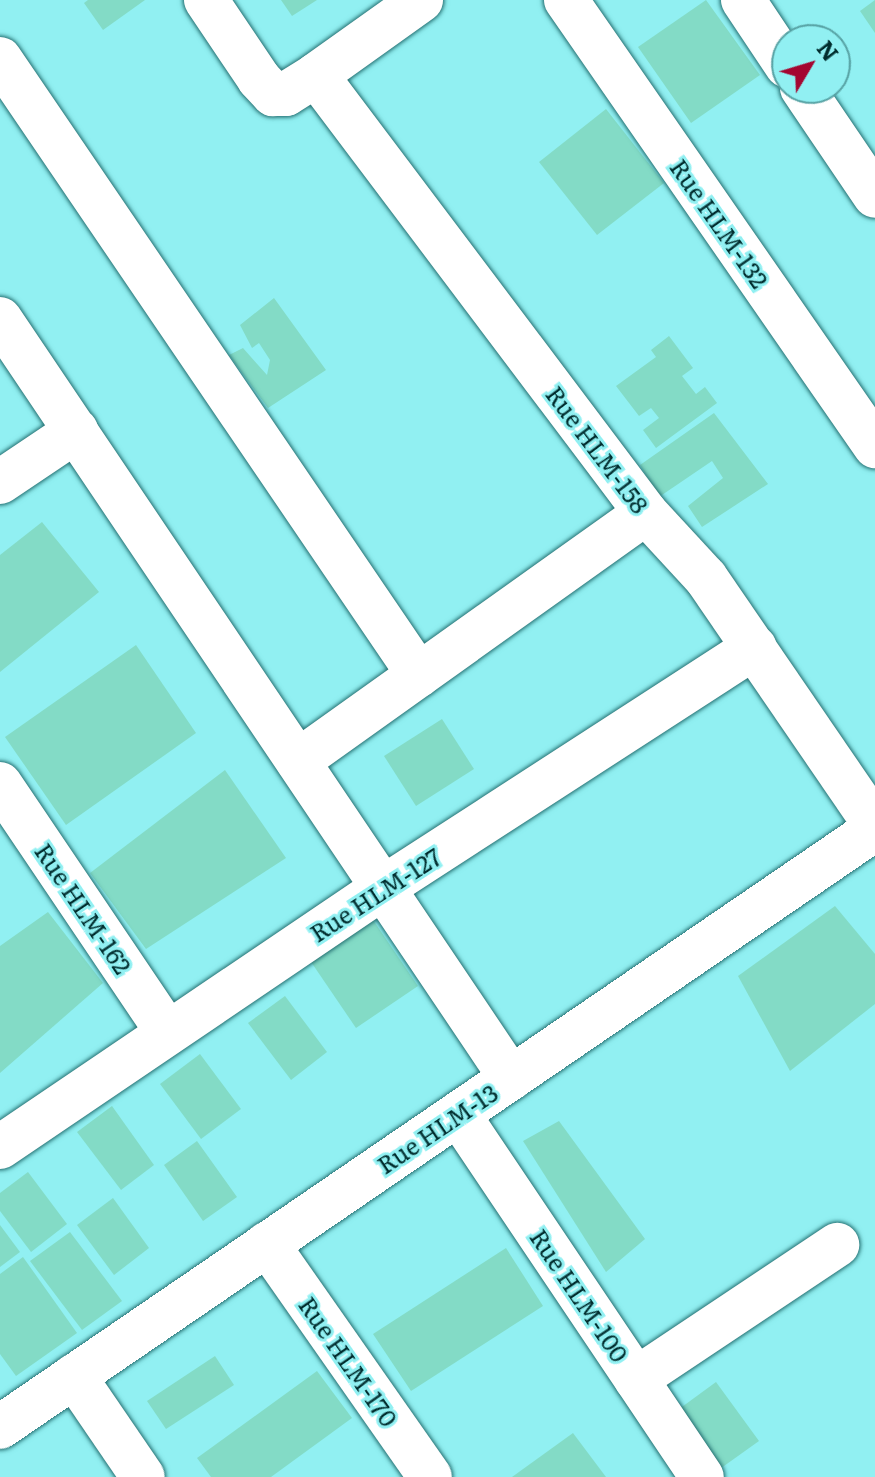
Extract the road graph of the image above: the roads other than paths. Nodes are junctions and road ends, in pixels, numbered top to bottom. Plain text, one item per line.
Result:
1 (206, 0) edge
2 (421, 0) edge
3 (566, 0) edge
4 (743, 0) edge
5 (771, 42) edge
6 (0, 59) edge
7 (316, 75) junction
8 (813, 104) edge
9 (875, 196) edge
10 (0, 319) edge
11 (76, 431) junction
12 (875, 446) edge
13 (0, 482) edge
14 (646, 513) junction
15 (755, 647) junction
16 (419, 675) junction
17 (298, 761) junction
18 (0, 784) edge
19 (875, 827) edge
20 (381, 889) junction
21 (168, 1033) junction
22 (511, 1078) junction
23 (458, 1114) junction
24 (0, 1147) edge
25 (267, 1244) junction
26 (837, 1245) dead end
27 (74, 1376) junction
28 (636, 1379) junction
29 (6, 1409) edge
30 (143, 1477) edge
31 (430, 1477) edge
32 (702, 1477) edge

1 - 7 street
2 - 7 street
3 - 12 street, Rue HLM-132
4 - 5 street
6 - 16 street
7 - 14 street, Rue HLM-158
8 - 9 street
10 - 11 street
11 - 13 street
11 - 17 street
14 - 15 street, Rue HLM-158
14 - 16 street
15 - 19 street, Rue HLM-158
15 - 20 street, Rue HLM-127
16 - 17 street
17 - 20 street
18 - 21 street, Rue HLM-162
19 - 22 street, Rue HLM-13
20 - 21 street, Rue HLM-127
20 - 22 street
21 - 24 street, Rue HLM-127
22 - 23 street, Rue HLM-13
23 - 25 street, Rue HLM-13
23 - 28 street, Rue HLM-100
25 - 27 street, Rue HLM-13
25 - 31 street, Rue HLM-170
26 - 28 street
27 - 29 street, Rue HLM-13
27 - 30 street
28 - 32 street, Rue HLM-100

